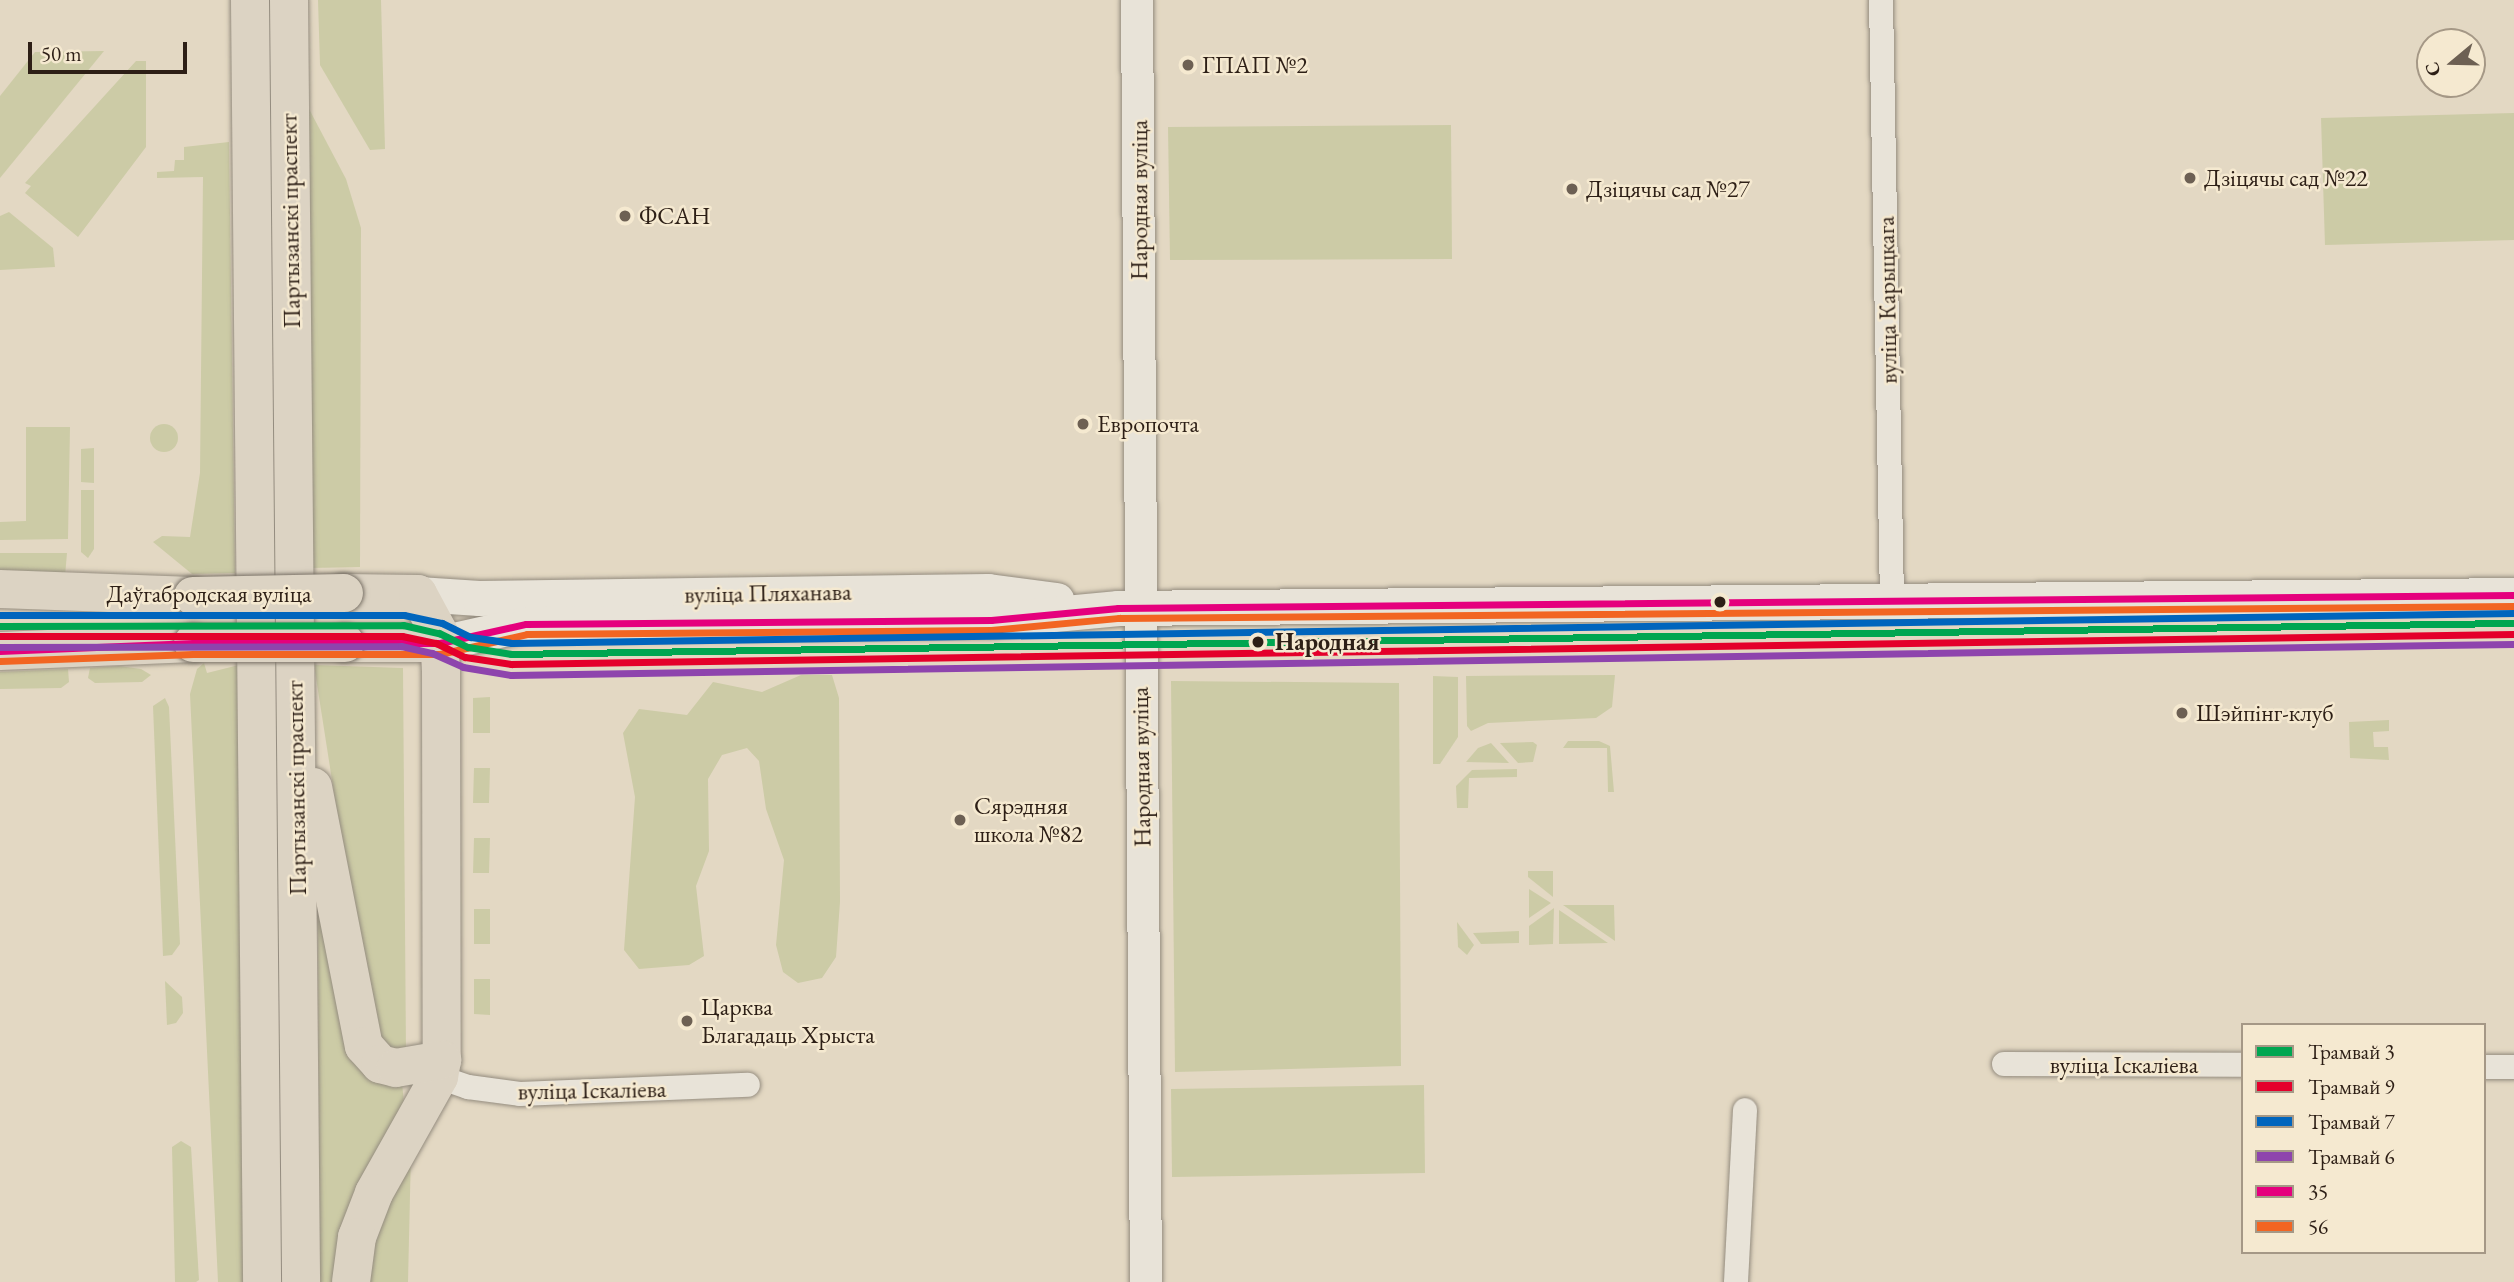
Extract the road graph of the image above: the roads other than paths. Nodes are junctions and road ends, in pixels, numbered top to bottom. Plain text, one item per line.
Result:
1 (250, 0) edge
2 (289, 0) edge
3 (1137, 0) edge
4 (1881, 0) edge
5 (0, 589) edge
6 (418, 594) junction
7 (153, 595) junction
8 (2514, 595) edge
9 (1892, 601) junction
10 (1129, 608) junction
11 (185, 643) junction
12 (440, 643) junction
13 (0, 651) edge
14 (295, 685) junction
15 (2004, 1064) dead end
16 (2241, 1065) edge
17 (2486, 1067) edge
18 (2514, 1067) edge
19 (440, 1068) junction
20 (748, 1085) dead end
21 (1745, 1110) dead end
22 (262, 1282) edge
23 (301, 1282) edge
24 (351, 1282) edge
25 (1146, 1282) edge
26 (1736, 1282) edge

1 - 22 main road, Партызанскі праспект
2 - 14 main road, Партызанскі праспект
3 - 10 street, Народная вуліца
4 - 9 street, вуліца Карыцкага
5 - 7 main road, Даўгабродская вуліца
6 - 7 main road, Даўгабродская вуліца, bridge
6 - 10 main road, вуліца Пляханава
6 - 12 main road
7 - 11 main road
8 - 9 main road, вуліца Пляханава
9 - 10 main road, вуліца Пляханава
10 - 12 main road, вуліца Пляханава
10 - 25 street, Народная вуліца
11 - 12 main road, Даўгабродская вуліца, bridge
11 - 13 main road, Даўгабродская вуліца
12 - 19 main road
14 - 19 main road
14 - 23 main road, Партызанскі праспект
15 - 16 street, вуліца Іскаліева
17 - 18 street
19 - 20 street, вуліца Іскаліева
19 - 24 main road
21 - 26 street

